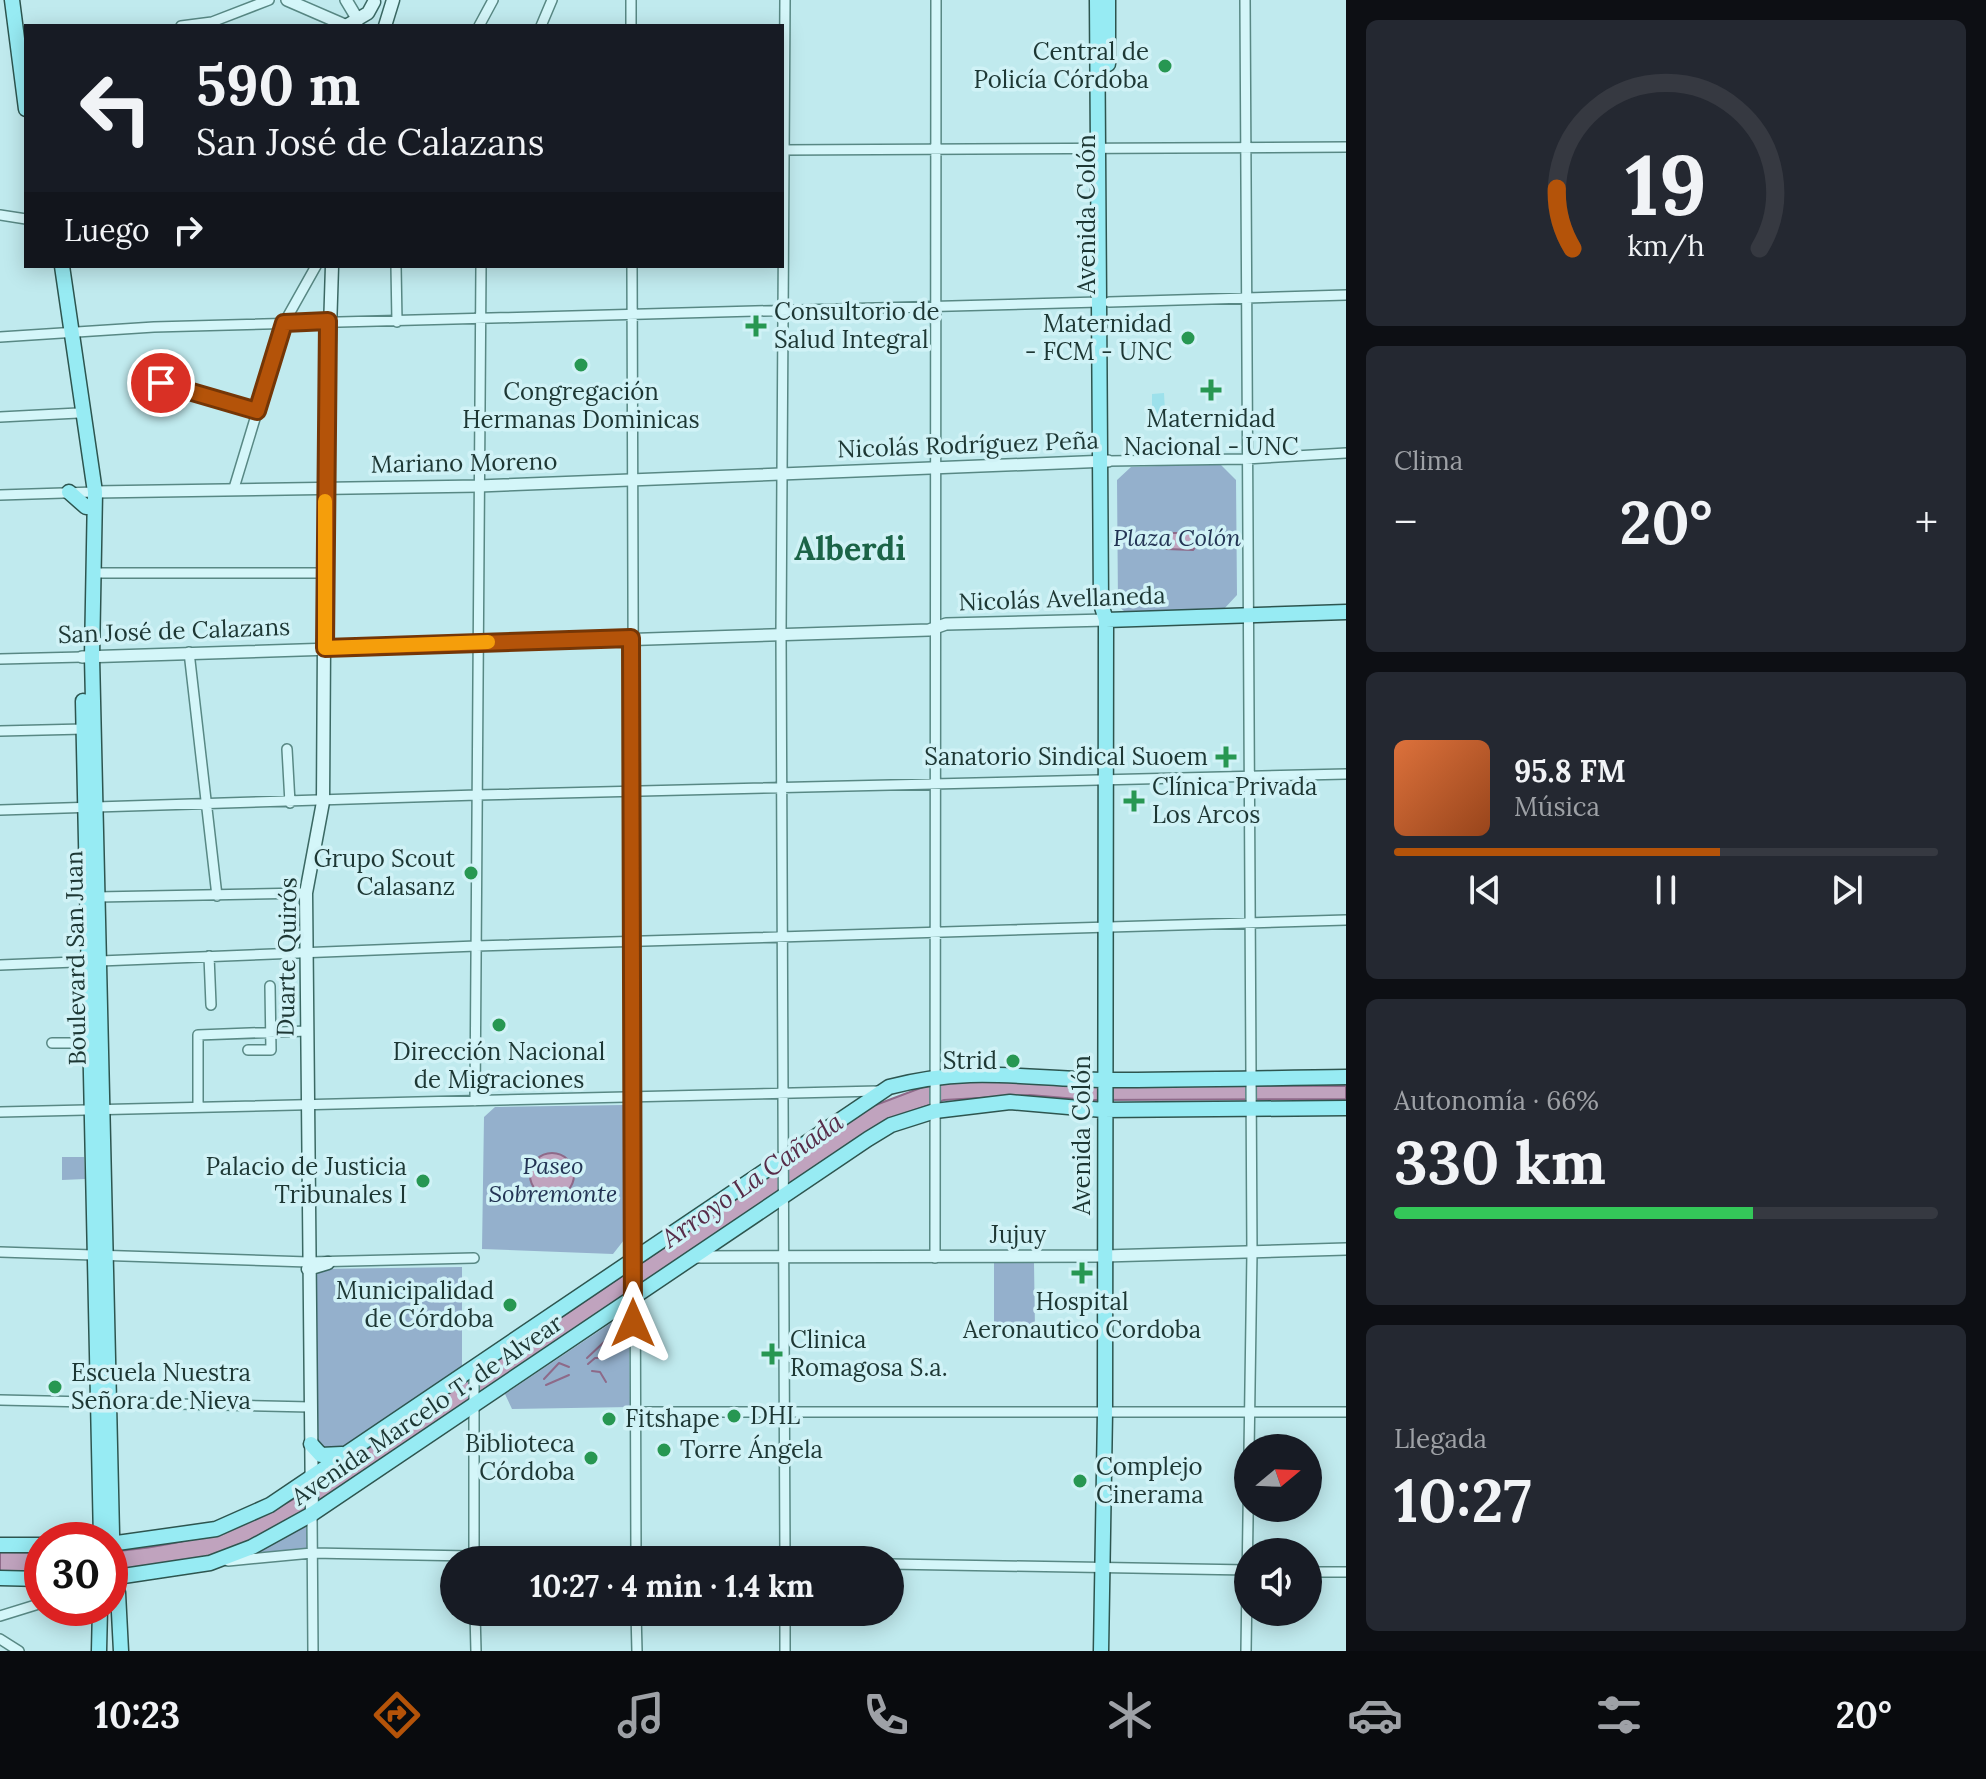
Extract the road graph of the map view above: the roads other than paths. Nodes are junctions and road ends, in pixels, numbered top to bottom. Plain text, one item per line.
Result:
1 (12, 0) edge
2 (20, 0) edge
3 (269, 0) edge
4 (287, 0) edge
5 (346, 0) edge
6 (493, 0) edge
7 (552, 0) edge
8 (631, 0) edge
9 (785, 0) edge
10 (936, 0) edge
11 (1097, 0) edge
12 (1108, 0) edge
13 (1245, 0) edge
14 (382, 1) edge
15 (204, 24) edge
16 (353, 24) edge
17 (356, 24) edge
18 (357, 24) edge
19 (383, 24) edge
20 (480, 24) edge
21 (542, 24) edge
22 (631, 24) edge
23 (21, 38) edge
24 (24, 81) edge
25 (1346, 147) edge
26 (1105, 148) junction
27 (1244, 148) junction
28 (784, 150) edge
29 (936, 151) junction
30 (0, 215) edge
31 (24, 219) edge
32 (54, 268) edge
33 (62, 268) edge
34 (315, 268) edge
35 (332, 268) edge
36 (396, 268) edge
37 (481, 268) edge
38 (632, 268) edge
39 (1346, 295) edge
40 (1247, 298) junction
41 (1104, 302) junction
42 (936, 306) junction
43 (785, 312) junction
44 (632, 316) junction
45 (480, 320) junction
46 (328, 321) junction
47 (397, 322) junction
48 (284, 323) junction
49 (70, 332) junction
50 (0, 337) edge
51 (161, 383) dead end
52 (257, 411) junction
53 (78, 413) junction
54 (0, 417) edge
55 (1346, 453) edge
56 (1250, 459) junction
57 (1104, 461) junction
58 (936, 470) junction
59 (784, 474) junction
60 (632, 480) junction
61 (479, 486) junction
62 (234, 488) junction
63 (325, 488) junction
64 (69, 492) joint
65 (0, 495) edge
66 (89, 497) junction
67 (92, 573) junction
68 (325, 573) junction
69 (1346, 612) edge
70 (1248, 615) junction
71 (1106, 620) junction
72 (937, 625) junction
73 (781, 633) junction
74 (631, 638) junction
75 (477, 642) junction
76 (325, 648) junction
77 (189, 652) junction
78 (87, 657) junction
79 (0, 659) edge
80 (84, 729) junction
81 (0, 731) edge
82 (287, 749) dead end
83 (1346, 774) edge
84 (1251, 776) junction
85 (1106, 779) junction
86 (935, 783) junction
87 (784, 787) junction
88 (633, 792) junction
89 (477, 795) junction
90 (323, 802) junction
91 (290, 803) junction
92 (204, 806) junction
93 (90, 808) junction
94 (0, 810) edge
95 (306, 893) junction
96 (217, 896) junction
97 (97, 897) junction
98 (1346, 920) edge
99 (1251, 923) junction
100 (1106, 928) junction
101 (935, 933) junction
102 (783, 938) junction
103 (633, 943) junction
104 (476, 946) junction
105 (307, 953) junction
106 (209, 956) junction
107 (93, 961) junction
108 (0, 965) edge
109 (270, 986) dead end
110 (211, 1005) dead end
111 (307, 1031) junction
112 (271, 1034) junction
113 (52, 1043) dead end
114 (89, 1043) junction
115 (248, 1050) dead end
116 (935, 1076) junction
117 (1346, 1077) edge
118 (1249, 1079) junction
119 (1104, 1080) junction
120 (878, 1091) junction
121 (783, 1093) junction
122 (634, 1097) junction
123 (475, 1101) junction
124 (306, 1104) junction
125 (198, 1106) junction
126 (1346, 1108) edge
127 (96, 1110) junction
128 (1103, 1110) junction
129 (935, 1111) junction
130 (1249, 1111) junction
131 (0, 1112) edge
132 (783, 1156) junction
133 (783, 1196) junction
134 (1346, 1249) edge
135 (0, 1252) edge
136 (1252, 1253) junction
137 (100, 1254) junction
138 (1104, 1256) junction
139 (693, 1257) junction
140 (474, 1258) dead end
141 (935, 1258) junction
142 (786, 1259) junction
143 (634, 1261) junction
144 (328, 1263) joint
145 (308, 1266) junction
146 (633, 1300) junction
147 (474, 1370) junction
148 (0, 1400) edge
149 (474, 1402) junction
150 (103, 1405) junction
151 (310, 1407) junction
152 (786, 1411) junction
153 (635, 1412) junction
154 (1105, 1412) junction
155 (1248, 1412) junction
156 (1346, 1412) edge
157 (311, 1444) junction
158 (350, 1451) junction
159 (311, 1478) junction
160 (312, 1514) junction
161 (107, 1522) edge
162 (1247, 1538) edge
163 (128, 1541) edge
164 (0, 1545) edge
165 (24, 1545) edge
166 (474, 1546) edge
167 (636, 1546) edge
168 (785, 1546) edge
169 (312, 1553) junction
170 (440, 1557) edge
171 (210, 1563) junction
172 (904, 1564) edge
173 (1102, 1567) junction
174 (1234, 1570) edge
175 (1322, 1572) edge
176 (1346, 1572) edge
177 (128, 1575) edge
178 (0, 1578) edge
179 (24, 1579) edge
180 (24, 1609) edge
181 (0, 1616) edge
182 (100, 1626) edge
183 (120, 1626) edge
184 (475, 1626) edge
185 (636, 1626) edge
186 (785, 1626) edge
187 (1246, 1626) edge
188 (0, 1639) edge
189 (19, 1651) edge
190 (99, 1651) edge
191 (121, 1651) edge
192 (313, 1651) edge
193 (476, 1651) edge
194 (637, 1651) edge
195 (785, 1651) edge
196 (1101, 1651) edge
197 (1246, 1651) edge

1 - 23 main road
2 - 23 main road
3 - 15 street
4 - 16 street
5 - 17 street
6 - 20 street
7 - 21 street
8 - 22 street
9 - 28 street
10 - 29 street
11 - 26 main road, Avenida Colón
12 - 26 main road, Avenida Colón
13 - 27 street
14 - 18 main road
14 - 19 main road
23 - 24 main road
25 - 27 street
26 - 27 street
26 - 29 street
26 - 41 main road, Avenida Colón
27 - 40 street
28 - 29 street
28 - 43 street
29 - 42 street
30 - 31 street
32 - 49 main road, Boulevard San Juan
33 - 49 main road, Boulevard San Juan
34 - 48 street
35 - 46 main road, Duarte Quirós
36 - 47 street
37 - 45 street
38 - 44 street
39 - 40 street
40 - 41 street
40 - 56 street
41 - 42 street
41 - 57 main road, Avenida Colón
42 - 43 street
42 - 58 street
43 - 44 street
43 - 59 street
44 - 45 street
44 - 60 street
45 - 47 street
45 - 61 street
46 - 47 street
46 - 48 street
46 - 63 main road, Duarte Quirós
48 - 49 street
48 - 52 street
49 - 50 street
49 - 53 main road, Boulevard San Juan
49 - 66 main road, Boulevard San Juan
51 - 52 street
52 - 62 street
53 - 54 street
53 - 66 main road, Boulevard San Juan
55 - 56 street, Nicolás Rodríguez Peña
56 - 57 street, Nicolás Rodríguez Peña
56 - 70 street
57 - 58 street, Nicolás Rodríguez Peña
57 - 71 main road, Avenida Colón
58 - 59 street, Nicolás Rodríguez Peña
58 - 72 street
59 - 60 street, Mariano Moreno
59 - 73 street
60 - 61 street, Mariano Moreno
60 - 74 street
61 - 63 street, Mariano Moreno
61 - 75 street
62 - 63 street, Mariano Moreno
62 - 66 street, Mariano Moreno
63 - 68 main road, Duarte Quirós
64 - 65 street
64 - 66 main road
66 - 67 main road, Boulevard San Juan
66 - 78 main road, Boulevard San Juan
67 - 68 street
67 - 78 main road, Boulevard San Juan
68 - 76 main road, Duarte Quirós
69 - 70 main road, Nicolás Avellaneda
70 - 71 main road, Nicolás Avellaneda
70 - 84 street
71 - 72 street, Nicolás Avellaneda
71 - 85 main road, Avenida Colón
72 - 73 street, Nicolás Avellaneda
72 - 86 street
73 - 74 street, San José de Calazans
73 - 87 street
74 - 75 street, San José de Calazans
74 - 88 street
75 - 76 street, San José de Calazans
75 - 89 street
76 - 77 street, San José de Calazans
76 - 90 main road, Duarte Quirós
77 - 78 street, San José de Calazans
77 - 92 street
78 - 79 street, San José de Calazans
78 - 80 main road, Boulevard San Juan
78 - 93 main road, Boulevard San Juan
80 - 81 street
80 - 93 main road, Boulevard San Juan
82 - 91 street
83 - 84 street
84 - 85 street
84 - 99 street
85 - 86 street
85 - 100 main road, Avenida Colón
86 - 87 street
86 - 101 street
87 - 88 street
87 - 102 street
88 - 89 street
88 - 103 street
89 - 90 street
89 - 104 street
90 - 91 street
90 - 95 main road, Duarte Quirós
91 - 92 street
92 - 93 street
92 - 96 street
93 - 94 street
93 - 97 main road, Boulevard San Juan
93 - 107 main road, Boulevard San Juan
95 - 96 street
95 - 105 main road, Duarte Quirós
96 - 97 street
97 - 107 main road, Boulevard San Juan
98 - 99 street
99 - 100 street
99 - 118 street
100 - 101 street
100 - 119 main road, Avenida Colón
101 - 102 street
101 - 116 street
102 - 103 street
102 - 121 street
103 - 104 street
103 - 122 street
104 - 105 street
104 - 123 street
105 - 106 street
105 - 111 main road, Duarte Quirós
106 - 107 street
106 - 110 street
107 - 108 street
107 - 114 main road, Boulevard San Juan
107 - 127 main road, Boulevard San Juan
109 - 112 street
111 - 112 street
111 - 124 main road, Duarte Quirós
112 - 115 street
112 - 125 street
113 - 114 street
114 - 127 main road, Boulevard San Juan
116 - 119 main road, Avenida Marcelo T. de Alvear
116 - 120 main road, Avenida Marcelo T. de Alvear
116 - 129 street
117 - 118 main road, Avenida Marcelo T. de Alvear
118 - 119 main road, Avenida Marcelo T. de Alvear
118 - 130 street
119 - 128 main road, Avenida Colón
120 - 121 street
120 - 132 main road, Avenida Marcelo T. de Alvear
121 - 122 street
121 - 132 street
122 - 123 street
122 - 143 street
123 - 124 street
124 - 125 street
124 - 145 main road, Duarte Quirós
125 - 127 street
126 - 130 main road, Avenida Marcelo T. de Alvear
127 - 131 street
127 - 137 main road, Boulevard San Juan
128 - 129 main road, Avenida Marcelo T. de Alvear
128 - 130 main road, Avenida Marcelo T. de Alvear
128 - 138 main road, Avenida Colón
129 - 133 main road, Avenida Marcelo T. de Alvear
129 - 141 street
130 - 136 street
132 - 133 street
132 - 143 main road, Avenida Marcelo T. de Alvear
133 - 139 main road, Avenida Marcelo T. de Alvear
133 - 142 street
134 - 136 street, Jujuy
135 - 137 street
136 - 138 street, Jujuy
136 - 155 street
137 - 145 street
137 - 150 main road, Boulevard San Juan
138 - 141 street, Jujuy
138 - 154 main road, Avenida Colón
139 - 142 street, Jujuy
139 - 146 main road, Avenida Marcelo T. de Alvear
140 - 144 street
141 - 142 street, Jujuy
142 - 152 street
143 - 146 street
143 - 147 main road, Avenida Marcelo T. de Alvear
144 - 145 main road
145 - 151 main road, Duarte Quirós
146 - 149 main road, Avenida Marcelo T. de Alvear
146 - 153 street
147 - 149 street
147 - 158 main road, Avenida Marcelo T. de Alvear
148 - 150 street
149 - 160 main road, Avenida Marcelo T. de Alvear
149 - 166 street
150 - 151 street
150 - 161 main road, Boulevard San Juan
151 - 157 main road, Duarte Quirós
152 - 153 street
152 - 154 street
152 - 168 street
153 - 167 street
154 - 155 street
154 - 173 main road, Avenida Colón
155 - 156 street
155 - 162 street
157 - 158 main road
157 - 159 main road, Duarte Quirós
158 - 159 main road, Avenida Marcelo T. de Alvear
159 - 160 main road, Duarte Quirós
159 - 163 main road, Avenida Marcelo T. de Alvear
160 - 169 street, Duarte Quirós
160 - 171 main road, Avenida Marcelo T. de Alvear
164 - 165 main road
169 - 170 street
169 - 171 street
169 - 192 street, Duarte Quirós
171 - 177 main road, Avenida Marcelo T. de Alvear
172 - 173 street
173 - 174 street
173 - 196 main road, Avenida Colón
175 - 176 street
178 - 179 main road
180 - 181 street
182 - 190 main road
183 - 191 main road, Boulevard San Juan
184 - 193 street
185 - 194 street
186 - 195 street
187 - 197 street
188 - 189 street

